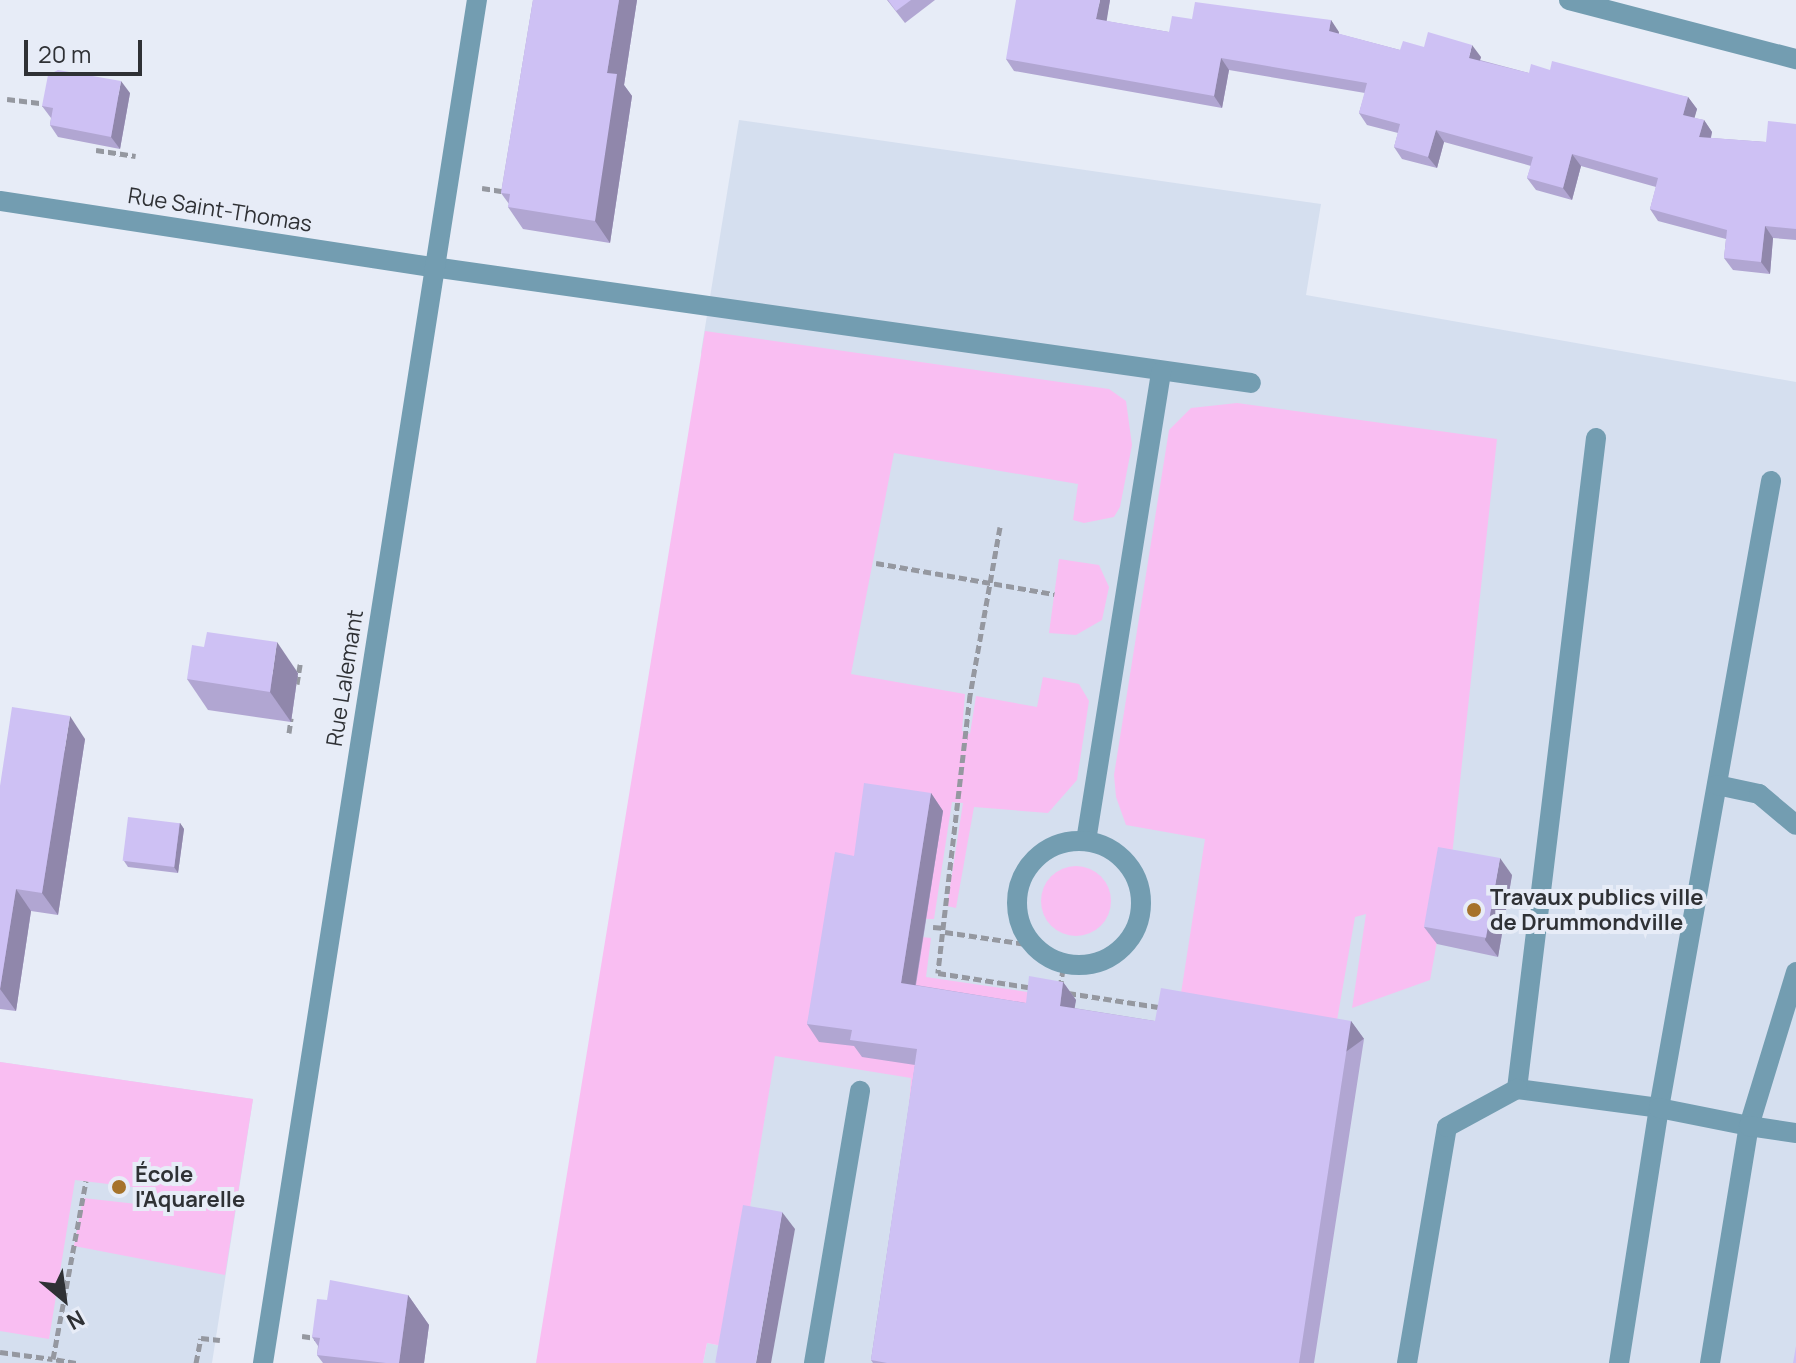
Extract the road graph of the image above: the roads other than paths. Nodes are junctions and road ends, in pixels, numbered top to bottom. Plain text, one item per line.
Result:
1 (477, 0) edge
2 (1569, 0) edge
3 (1796, 59) edge
4 (0, 201) edge
5 (433, 267) junction
6 (1161, 372) junction
7 (1251, 383) dead end
8 (1596, 438) dead end
9 (1771, 481) dead end
10 (1717, 785) junction
11 (1796, 825) edge
12 (1086, 841) junction
13 (1796, 972) edge
14 (1517, 1089) junction
15 (860, 1091) dead end
16 (1659, 1108) junction
17 (1749, 1126) junction
18 (1796, 1133) edge
19 (263, 1363) edge
20 (814, 1363) edge
21 (1407, 1363) edge
22 (1619, 1363) edge
23 (1710, 1363) edge

1 - 5 street, Rue Lalemant
2 - 3 street
4 - 5 street, Rue Saint-Thomas
5 - 6 street, Rue Saint-Thomas
5 - 19 street, Rue Lalemant
6 - 7 street, Rue Saint-Thomas
6 - 12 street
8 - 14 street
9 - 10 street
10 - 11 street
10 - 16 street
12 - 12 street
13 - 17 street
14 - 16 street
14 - 21 street
15 - 20 street
16 - 17 street
16 - 22 street
17 - 18 street
17 - 23 street

